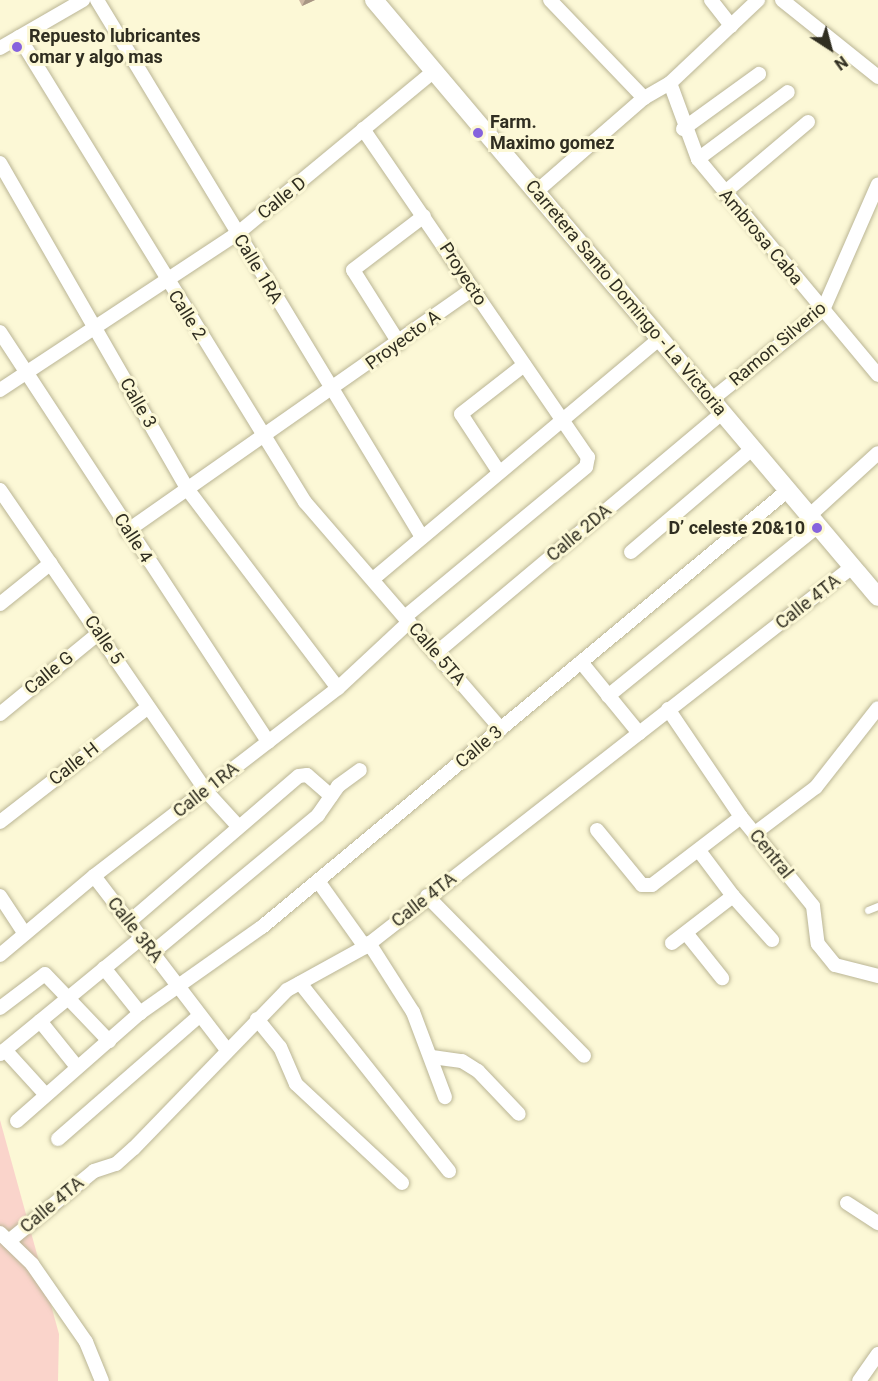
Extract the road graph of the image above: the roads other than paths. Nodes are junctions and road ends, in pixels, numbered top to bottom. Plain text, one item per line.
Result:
1 (83, 0) edge
2 (97, 0) edge
3 (374, 0) edge
4 (550, 0) edge
5 (711, 0) edge
6 (758, 0) edge
7 (782, 0) edge
8 (731, 26) junction
9 (20, 37) junction
10 (0, 48) edge
11 (434, 71) junction
12 (759, 74) dead end
13 (878, 77) edge
14 (670, 83) junction
15 (789, 92) dead end
16 (644, 98) junction
17 (808, 122) dead end
18 (363, 129) junction
19 (683, 129) junction
20 (698, 159) junction
21 (0, 163) edge
22 (878, 184) edge
23 (537, 191) junction
24 (724, 193) junction
25 (424, 216) junction
26 (237, 234) junction
27 (165, 278) junction
28 (472, 289) junction
29 (823, 310) junction
30 (93, 326) junction
31 (0, 332) edge
32 (659, 339) junction
33 (399, 343) junction
34 (524, 365) junction
35 (24, 372) junction
36 (878, 375) edge
37 (0, 390) edge
38 (333, 391) junction
39 (716, 406) junction
40 (560, 422) junction
41 (265, 439) junction
42 (752, 449) junction
43 (878, 453) edge
44 (499, 472) junction
45 (188, 490) junction
46 (787, 491) junction
47 (1, 493) edge
48 (813, 521) junction
49 (127, 531) junction
50 (422, 537) junction
51 (631, 552) dead end
52 (51, 563) junction
53 (852, 567) junction
54 (373, 579) junction
55 (878, 597) edge
56 (0, 604) edge
57 (407, 619) junction
58 (99, 633) junction
59 (436, 653) junction
60 (581, 662) junction
61 (338, 688) junction
62 (608, 696) junction
63 (148, 706) junction
64 (878, 708) edge
65 (668, 709) junction
66 (0, 714) edge
67 (501, 729) junction
68 (639, 734) junction
69 (268, 742) junction
70 (360, 770) dead end
71 (206, 791) junction
72 (331, 796) junction
73 (741, 817) junction
74 (0, 822) edge
75 (238, 826) junction
76 (597, 830) dead end
77 (754, 832) junction
78 (700, 852) junction
79 (94, 876) junction
80 (318, 881) junction
81 (0, 896) edge
82 (427, 896) junction
83 (733, 896) junction
84 (878, 906) edge
85 (868, 910) dead end
86 (129, 922) junction
87 (686, 933) junction
88 (25, 934) junction
89 (141, 938) junction
90 (772, 940) dead end
91 (672, 943) dead end
92 (367, 945) junction
93 (153, 953) junction
94 (0, 955) edge
95 (104, 968) junction
96 (878, 976) edge
97 (722, 978) dead end
98 (300, 983) junction
99 (177, 984) junction
100 (70, 996) junction
101 (0, 1008) edge
102 (140, 1013) junction
103 (199, 1016) junction
104 (257, 1019) junction
105 (40, 1021) junction
106 (109, 1041) junction
107 (227, 1050) junction
108 (2, 1052) edge
109 (584, 1056) dead end
110 (432, 1057) junction
111 (77, 1066) junction
112 (45, 1095) junction
113 (445, 1097) dead end
114 (519, 1114) dead end
115 (17, 1120) dead end
116 (58, 1139) dead end
117 (449, 1171) dead end
118 (402, 1183) dead end
119 (846, 1203) dead end
120 (878, 1223) edge
121 (4, 1237) edge
122 (878, 1354) edge
123 (102, 1381) edge
124 (860, 1381) edge

1 - 9 street
2 - 26 street, Calle 1RA
3 - 11 main road, Carretera Santo Domingo - La Victoria
4 - 16 street
5 - 8 street
6 - 8 street
7 - 13 street
8 - 14 street
9 - 10 street
9 - 27 street, Calle 2
11 - 18 street, Calle D
11 - 23 main road, Carretera Santo Domingo - La Victoria
12 - 19 street
14 - 16 street
14 - 19 street, Ambrosa Caba
15 - 20 street
16 - 23 street
17 - 24 street
18 - 25 street, Proyecto
18 - 26 street, Calle D
19 - 20 street, Ambrosa Caba
20 - 24 street, Ambrosa Caba
21 - 30 street, Calle 3
22 - 29 street, Ramon Silverio
23 - 32 main road, Carretera Santo Domingo - La Victoria
24 - 29 street, Ambrosa Caba
25 - 28 street, Proyecto
25 - 33 street
26 - 27 street, Calle D
26 - 38 street, Calle 1RA
27 - 30 street, Calle D
27 - 41 street, Calle 2
28 - 33 street, Proyecto A
28 - 34 street, Proyecto
29 - 36 street, Ambrosa Caba
29 - 39 street, Ramon Silverio
30 - 35 street, Calle D
30 - 45 street, Calle 3
31 - 35 street, Calle 4
32 - 39 main road, Carretera Santo Domingo - La Victoria
32 - 40 street
33 - 38 street, Proyecto A
34 - 40 street, Proyecto
34 - 44 street
35 - 37 street, Calle D
35 - 49 street, Calle 4
38 - 41 street, Proyecto A
38 - 50 street, Calle 1RA
39 - 42 main road, Carretera Santo Domingo - La Victoria
39 - 59 street, Calle 2DA
40 - 44 street
40 - 57 street, Proyecto
41 - 45 street, Proyecto A
41 - 54 street, Calle 2
42 - 46 main road, Carretera Santo Domingo - La Victoria
42 - 51 street
43 - 48 street
44 - 50 street
45 - 49 street, Proyecto A
45 - 61 street, Calle 3
46 - 48 main road, Carretera Santo Domingo - La Victoria
46 - 60 street, Calle 3
47 - 52 street, Calle 5
48 - 53 main road, Carretera Santo Domingo - La Victoria
48 - 62 street
49 - 69 street, Calle 4
50 - 54 street
52 - 56 street
52 - 58 street, Calle 5
53 - 55 main road, Carretera Santo Domingo - La Victoria
53 - 65 street, Calle 4TA
54 - 57 street, Calle 5TA
57 - 59 street, Calle 5TA
57 - 61 street, Calle 1RA
58 - 63 street, Calle 5
58 - 66 street, Calle G
59 - 67 street, Calle 5TA
60 - 62 street
60 - 67 street, Calle 3
61 - 69 street, Calle 1RA
62 - 68 street
63 - 71 street, Calle 5
63 - 74 street, Calle H
64 - 77 street
65 - 68 street, Calle 4TA
65 - 73 street, Central
67 - 80 street, Calle 3
68 - 82 street, Calle 4TA
69 - 71 street, Calle 1RA
70 - 72 street
71 - 75 street, Calle 5
71 - 79 street, Calle 1RA
72 - 75 street
72 - 93 street
73 - 77 street, Central
73 - 78 street
75 - 86 street
76 - 78 street
77 - 96 street, Central
78 - 83 street
79 - 86 street, Calle 3RA
79 - 88 street, Calle 1RA
80 - 92 street
80 - 99 street, Calle 3
81 - 88 street
82 - 92 street, Calle 4TA
82 - 109 street
83 - 87 street
83 - 90 street
84 - 85 lane
86 - 89 street, Calle 3RA
87 - 91 street
87 - 97 street
88 - 94 street, Calle 1RA
89 - 93 street, Calle 3RA
89 - 95 street
92 - 98 street, Calle 4TA
92 - 110 street
93 - 99 street, Calle 3RA
95 - 100 street
95 - 102 street
98 - 104 street, Calle 4TA
98 - 117 street
99 - 102 street, Calle 3
99 - 103 street, Calle 3RA
100 - 101 street
100 - 105 street
100 - 106 street
102 - 106 street, Calle 3
103 - 107 street, Calle 3RA
103 - 116 street
104 - 107 street, Calle 4TA
104 - 118 street
105 - 108 street
105 - 111 street
106 - 111 street, Calle 3
107 - 121 street, Calle 4TA
108 - 112 street
110 - 113 street
110 - 114 street
111 - 112 street, Calle 3
112 - 115 street, Calle 3
119 - 120 street
121 - 123 street
122 - 124 street

